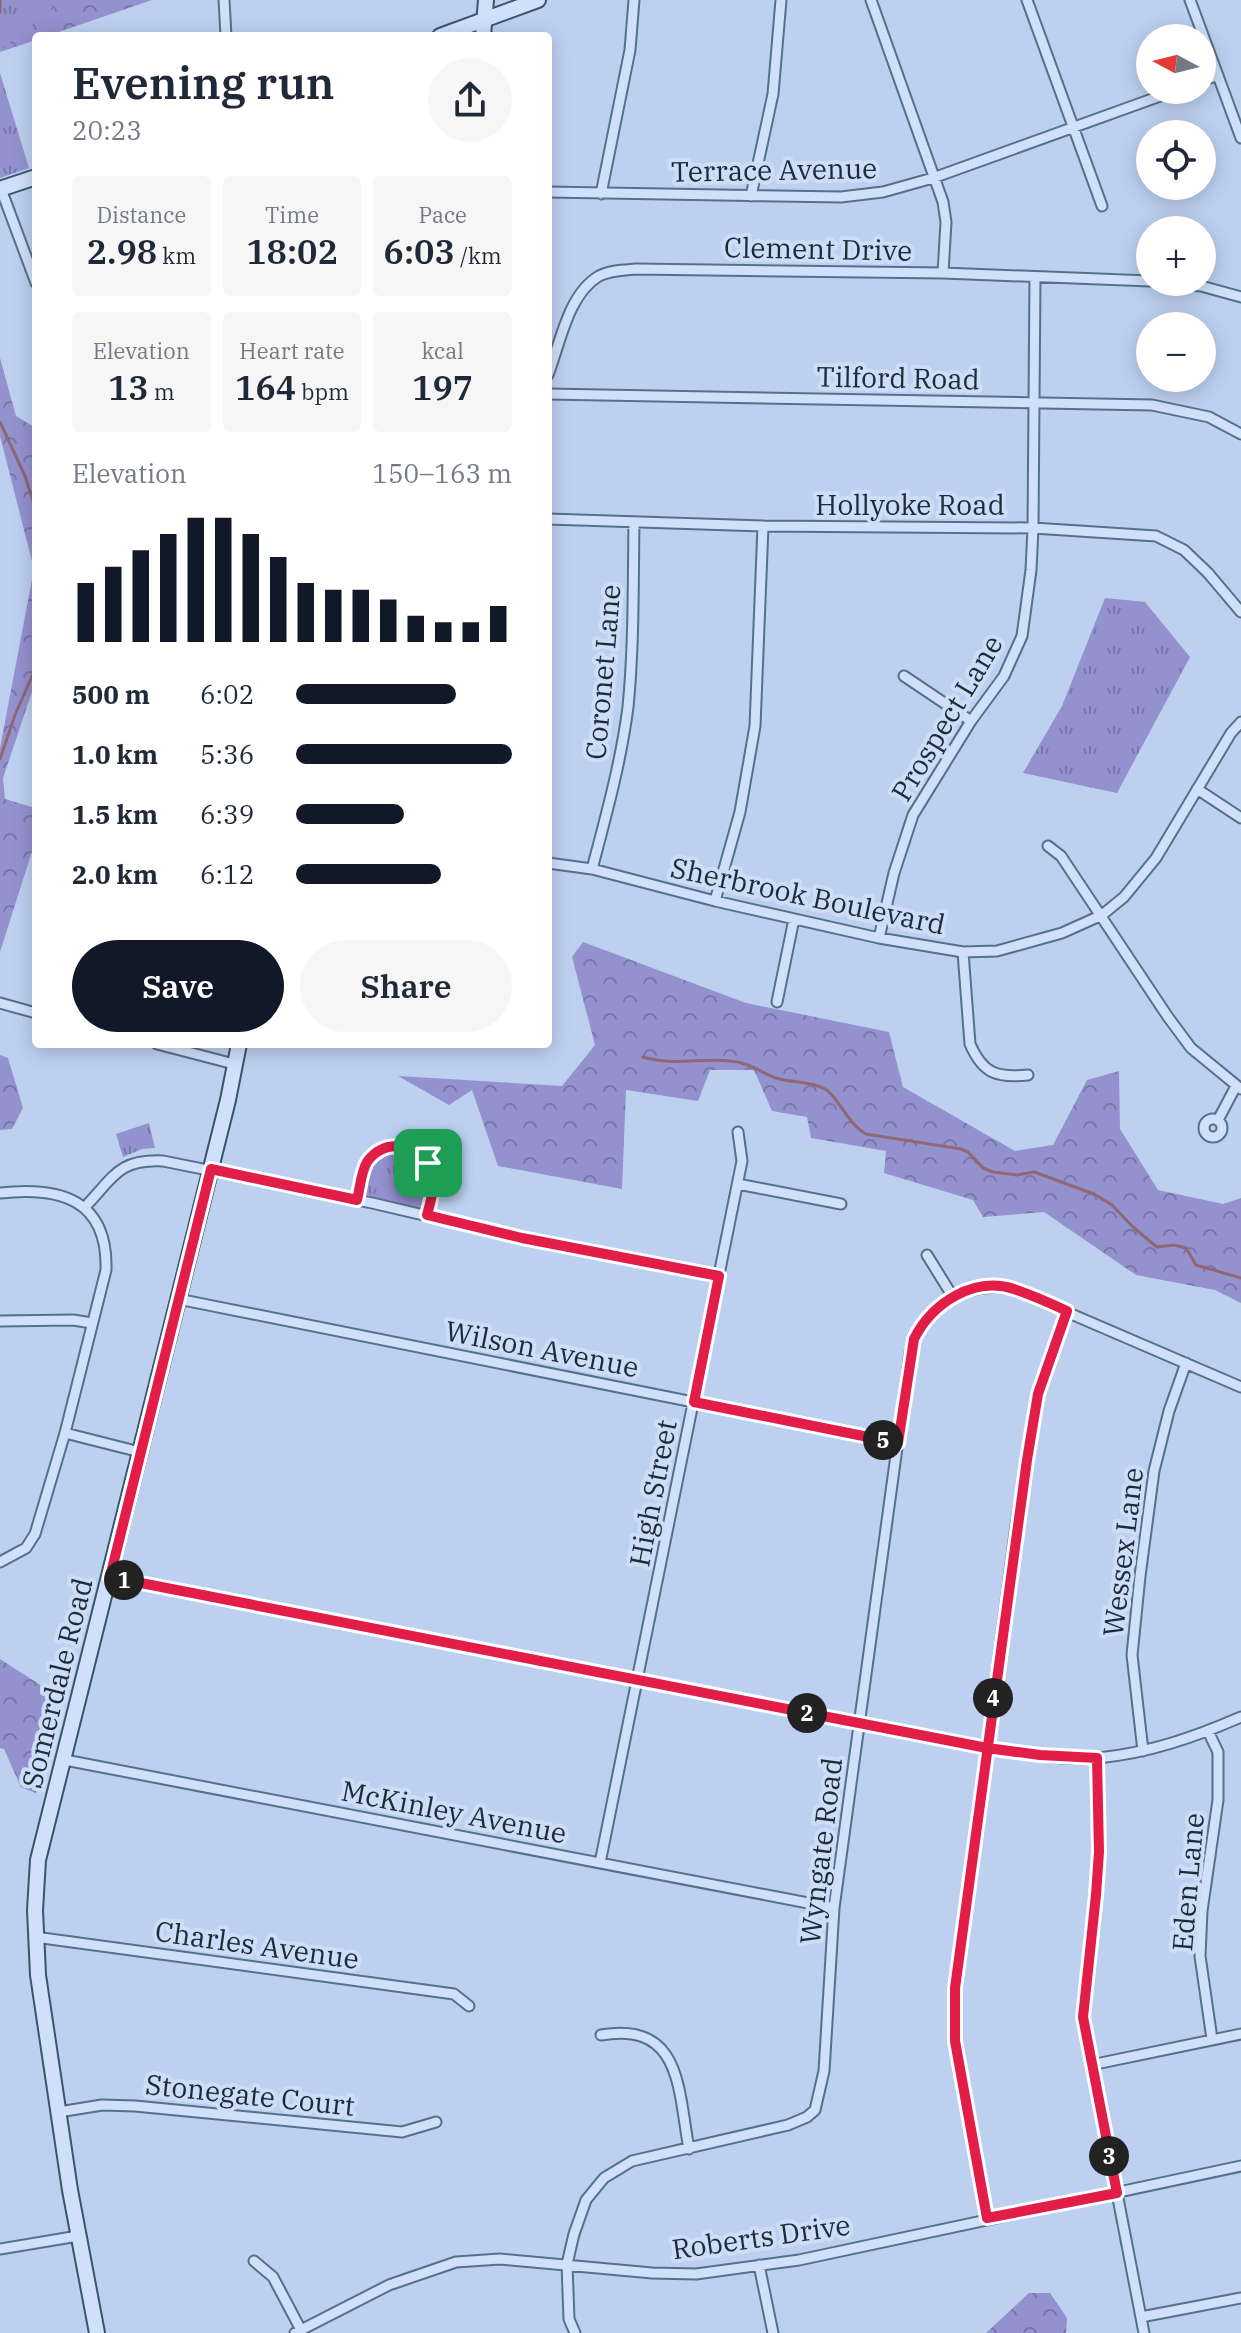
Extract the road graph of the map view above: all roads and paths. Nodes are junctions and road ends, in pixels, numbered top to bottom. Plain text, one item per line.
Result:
1 (224, 0) edge
2 (486, 0) edge
3 (538, 0) edge
4 (634, 0) edge
5 (781, 0) edge
6 (871, 0) edge
7 (1027, 0) edge
8 (1190, 0) edge
9 (486, 19) junction
10 (226, 32) edge
11 (451, 32) edge
12 (484, 32) edge
13 (1218, 75) joint
14 (1139, 104) edge
15 (1073, 128) junction
16 (1241, 138) edge
17 (32, 178) edge
18 (933, 178) junction
19 (0, 189) edge
20 (552, 192) edge
21 (601, 194) junction
22 (751, 196) junction
23 (1102, 206) dead end
24 (32, 273) edge
25 (943, 273) junction
26 (1035, 277) junction
27 (1136, 281) edge
28 (1216, 290) edge
29 (1241, 297) edge
30 (552, 364) edge
31 (552, 394) edge
32 (1034, 403) junction
33 (1241, 434) edge
34 (552, 519) edge
35 (634, 523) junction
36 (763, 526) junction
37 (1033, 528) junction
38 (1241, 612) edge
39 (904, 676) dead end
40 (971, 721) junction
41 (1241, 722) edge
42 (1197, 789) junction
43 (1241, 818) edge
44 (1048, 846) dead end
45 (552, 864) edge
46 (592, 869) junction
47 (715, 901) junction
48 (1102, 915) junction
49 (794, 919) junction
50 (879, 938) junction
51 (963, 952) junction
52 (777, 1002) dead end
53 (0, 1003) edge
54 (32, 1012) edge
55 (172, 1048) edge
56 (238, 1048) edge
57 (234, 1064) junction
58 (1028, 1075) dead end
59 (1238, 1088) edge
60 (1218, 1120) dead end
61 (738, 1132) dead end
62 (211, 1169) junction
63 (738, 1184) junction
64 (0, 1193) edge
65 (357, 1200) junction
66 (841, 1204) dead end
67 (85, 1207) junction
68 (427, 1215) junction
69 (927, 1255) dead end
70 (719, 1276) junction
71 (953, 1297) junction
72 (178, 1299) junction
73 (1067, 1311) junction
74 (0, 1321) edge
75 (92, 1323) junction
76 (1186, 1363) junction
77 (1241, 1387) edge
78 (694, 1402) junction
79 (65, 1433) junction
80 (898, 1443) junction
81 (140, 1452) junction
82 (0, 1562) edge
83 (110, 1577) junction
84 (638, 1680) junction
85 (1241, 1717) edge
86 (859, 1723) junction
87 (1208, 1731) junction
88 (987, 1748) junction
89 (1143, 1751) junction
90 (1097, 1758) junction
91 (65, 1760) junction
92 (600, 1863) junction
93 (834, 1908) junction
94 (35, 1937) junction
95 (469, 2006) dead end
96 (1241, 2034) edge
97 (601, 2035) dead end
98 (1212, 2039) junction
99 (1091, 2065) junction
100 (59, 2112) junction
101 (436, 2122) dead end
102 (689, 2149) junction
103 (1241, 2166) edge
104 (1117, 2193) junction
105 (987, 2218) junction
106 (78, 2236) junction
107 (0, 2249) edge
108 (254, 2261) dead end
109 (567, 2264) junction
110 (759, 2265) junction
111 (1241, 2298) edge
112 (1141, 2317) junction
113 (298, 2332) edge
114 (97, 2333) edge
115 (575, 2333) edge
116 (773, 2333) edge
117 (1144, 2333) edge

1 - 10 street
2 - 9 main road
3 - 9 main road
4 - 21 street
5 - 22 street
6 - 18 street
7 - 15 street
8 - 13 street
9 - 11 main road
9 - 12 main road
13 - 16 street
14 - 15 street, Terrace Avenue
15 - 18 street, Terrace Avenue
15 - 23 street
17 - 19 main road
18 - 22 street, Terrace Avenue
18 - 25 street
19 - 24 street
20 - 21 street, Terrace Avenue
21 - 22 street, Terrace Avenue
25 - 26 street, Clement Drive
25 - 30 street, Clement Drive
26 - 27 street, Clement Drive
26 - 32 street, Prospect Lane
28 - 29 street
31 - 32 street, Tilford Road
32 - 33 street, Tilford Road
32 - 37 street, Prospect Lane
34 - 35 street, Hollyoke Road
35 - 36 street, Hollyoke Road
35 - 46 street, Coronet Lane
36 - 37 street, Hollyoke Road
36 - 47 street
37 - 38 street, Hollyoke Road
37 - 40 street, Prospect Lane
39 - 40 street
40 - 50 street, Prospect Lane
41 - 42 street, Sherbrook Boulevard
42 - 43 street
42 - 48 street, Sherbrook Boulevard
44 - 48 street
45 - 46 street, Sherbrook Boulevard
46 - 47 street, Sherbrook Boulevard
47 - 49 street, Sherbrook Boulevard
48 - 51 street, Sherbrook Boulevard
48 - 59 street
49 - 50 street, Sherbrook Boulevard
49 - 52 street
50 - 51 street, Sherbrook Boulevard
51 - 58 street
53 - 54 street
55 - 57 street
56 - 57 main road, Somerdale Road
57 - 62 main road, Somerdale Road
59 - 60 street
61 - 63 street, High Street
62 - 65 street
62 - 67 street
62 - 72 main road, Somerdale Road
63 - 66 street
63 - 70 street, High Street
64 - 67 street
65 - 68 street
65 - 68 street
67 - 75 street
68 - 70 street
69 - 71 street
70 - 78 street, High Street
71 - 73 street
71 - 80 street, Wyngate Road
72 - 78 street, Wilson Avenue
72 - 81 main road, Somerdale Road
73 - 76 street
73 - 88 street
74 - 75 street
75 - 79 street
76 - 77 street
76 - 89 street, Wessex Lane
78 - 80 street, Wilson Avenue
78 - 84 street, High Street
79 - 81 street
79 - 82 street
80 - 86 street, Wyngate Road
81 - 83 main road, Somerdale Road
83 - 84 street
83 - 91 main road, Somerdale Road
84 - 86 street
84 - 92 street, High Street
85 - 87 street
86 - 88 street
86 - 93 street, Wyngate Road
87 - 89 street
87 - 98 street, Eden Lane
88 - 90 street
88 - 105 street
89 - 90 street
90 - 99 street
91 - 92 street, McKinley Avenue
91 - 94 main road, Somerdale Road
92 - 93 street, McKinley Avenue
93 - 102 street, Wyngate Road
94 - 95 street, Charles Avenue
94 - 100 main road, Somerdale Road
96 - 98 street
97 - 102 street
98 - 99 street
99 - 104 street
100 - 101 street, Stonegate Court
100 - 106 main road, Somerdale Road
102 - 109 street, Wyngate Road
103 - 104 street, Roberts Drive
104 - 105 street, Roberts Drive
104 - 112 street
105 - 110 street, Roberts Drive
106 - 107 street
106 - 114 main road, Somerdale Road
108 - 113 street
109 - 110 street, Roberts Drive
109 - 113 street, Roberts Drive
109 - 115 street, Wyngate Road
110 - 116 street
111 - 112 street
112 - 117 street

